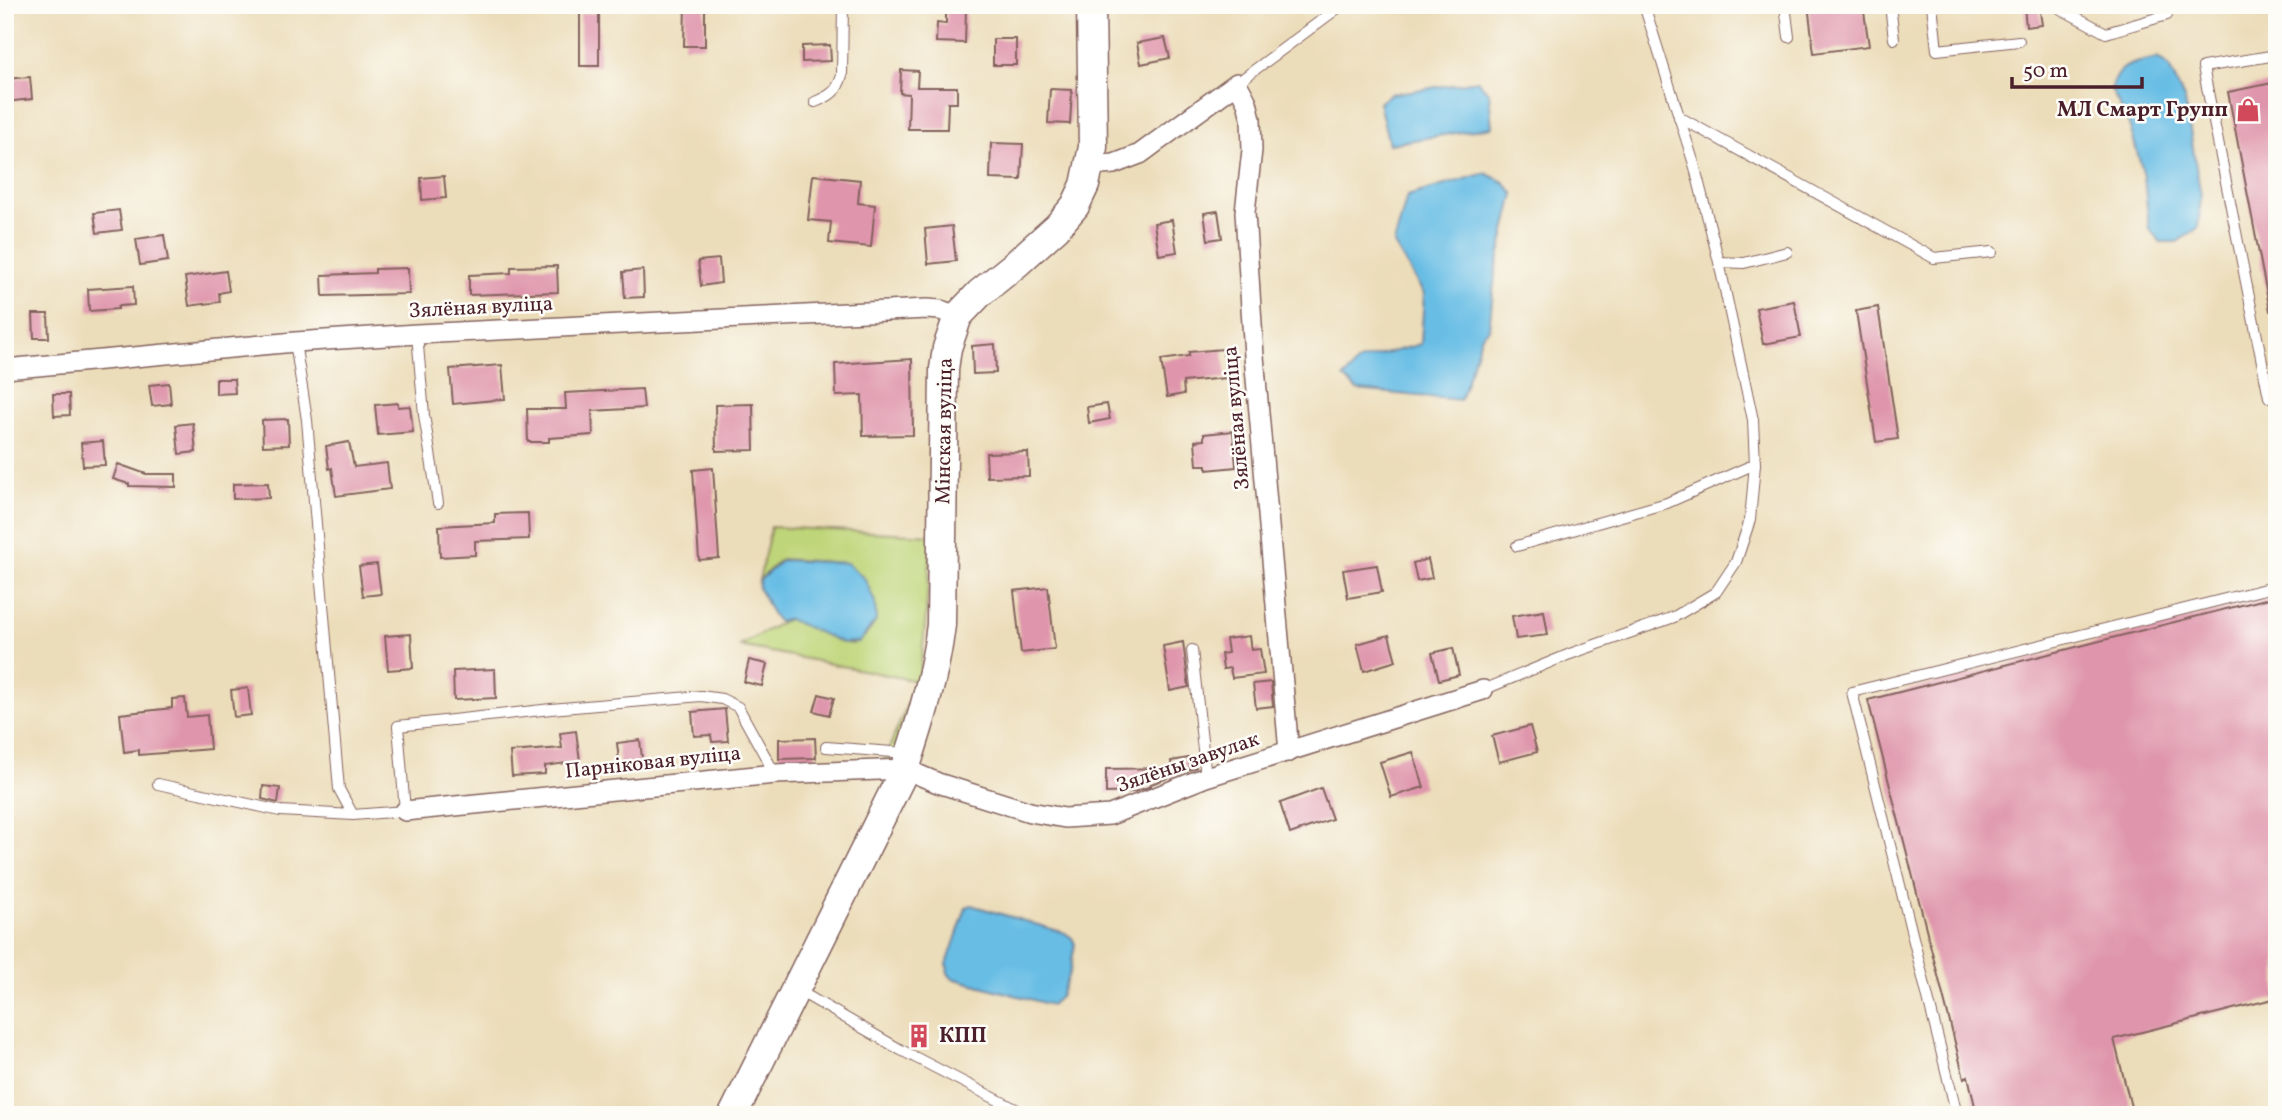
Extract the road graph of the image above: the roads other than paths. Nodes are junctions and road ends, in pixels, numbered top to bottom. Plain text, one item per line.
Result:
1 (843, 5) edge
2 (1091, 5) edge
3 (1342, 5) edge
4 (1644, 5) edge
5 (1785, 5) edge
6 (1890, 5) edge
7 (1932, 5) edge
8 (2061, 5) edge
9 (2168, 5) edge
10 (1789, 37) dead end
11 (1894, 39) dead end
12 (2019, 41) dead end
13 (2277, 55) edge
14 (1237, 83) junction
15 (815, 102) dead end
16 (1679, 117) junction
17 (1090, 166) junction
18 (1992, 251) dead end
19 (1787, 252) dead end
20 (1718, 262) junction
21 (958, 316) junction
22 (417, 334) junction
23 (295, 342) junction
24 (5, 369) edge
25 (2277, 395) edge
26 (1755, 464) junction
27 (438, 503) dead end
28 (1517, 546) dead end
29 (2277, 586) edge
30 (1192, 650) dead end
31 (1483, 690) joint
32 (826, 747) dead end
33 (1289, 752) junction
34 (910, 755) junction
35 (775, 774) junction
36 (1206, 777) junction
37 (158, 784) dead end
38 (405, 811) junction
39 (353, 815) junction
40 (795, 989) junction
41 (733, 1115) edge
42 (1027, 1115) edge
43 (1957, 1115) edge

1 - 15 lane
2 - 17 street, Мінская вуліца
3 - 14 lane
4 - 16 lane
5 - 10 lane
6 - 11 lane
7 - 12 lane
8 - 9 lane
13 - 25 lane
14 - 17 street
14 - 33 street, Зялёная вуліца
16 - 18 lane
16 - 20 lane
17 - 21 street, Мінская вуліца
19 - 20 lane
20 - 26 lane
21 - 22 street, Зялёная вуліца
21 - 34 street, Мінская вуліца
22 - 23 street, Зялёная вуліца
22 - 27 lane
23 - 24 street, Зялёная вуліца
23 - 39 lane
26 - 28 lane
26 - 31 lane
29 - 43 lane
30 - 36 lane
31 - 33 street, Зялёны завулак
32 - 34 lane
33 - 36 street, Зялёны завулак
34 - 35 street, Парніковая вуліца
34 - 36 street, Зялёны завулак
34 - 40 street, Мінская вуліца
35 - 38 street, Парніковая вуліца
35 - 38 lane
37 - 39 lane
38 - 39 lane
40 - 41 street, Мінская вуліца
40 - 42 lane

